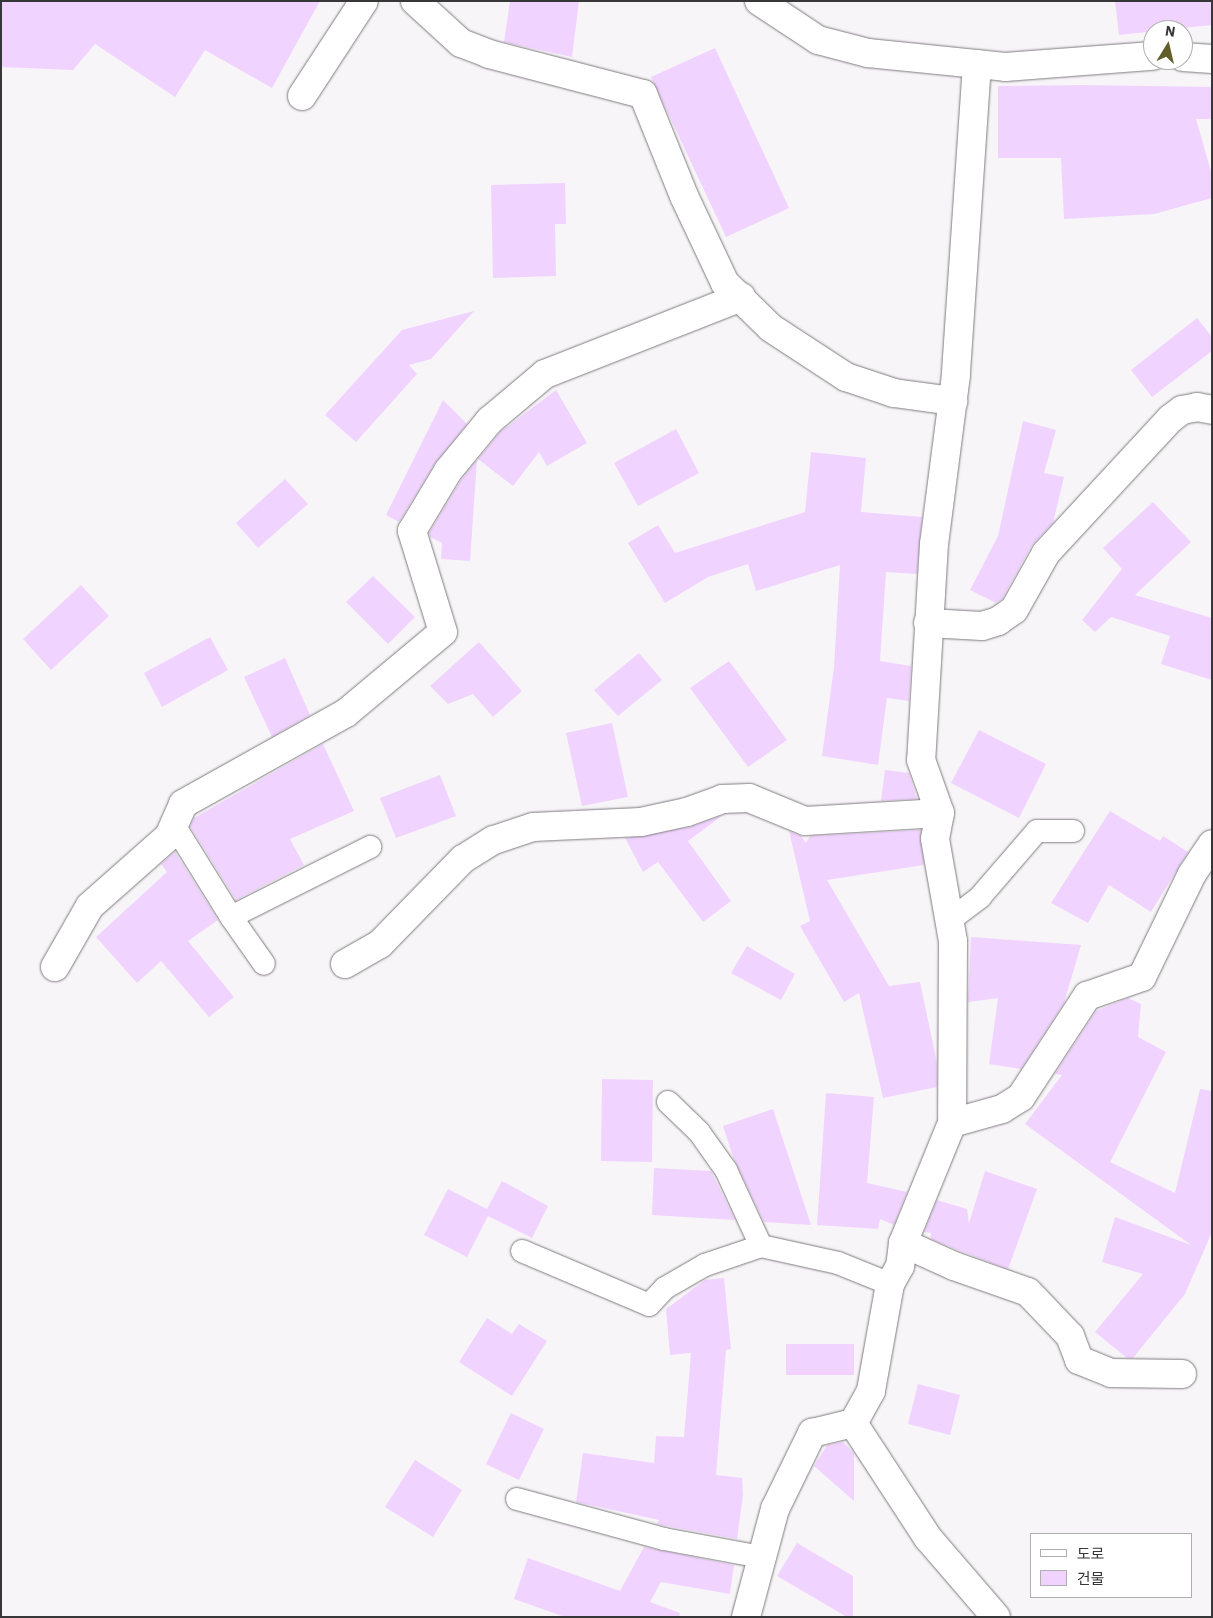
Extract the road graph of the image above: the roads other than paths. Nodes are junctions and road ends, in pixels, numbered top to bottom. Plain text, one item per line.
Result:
1 (364, 1) edge
2 (416, 1) edge
3 (759, 1) edge
4 (1143, 57) edge
5 (1193, 58) edge
6 (1212, 59) edge
7 (977, 64) junction
8 (302, 96) dead end
9 (741, 298) junction
10 (953, 401) junction
11 (1212, 410) edge
12 (928, 623) junction
13 (940, 813) junction
14 (174, 825) junction
15 (1073, 831) dead end
16 (370, 847) dead end
17 (1208, 857) edge
18 (231, 917) junction
19 (950, 920) junction
20 (264, 964) dead end
21 (345, 964) dead end
22 (55, 967) dead end
23 (668, 1102) dead end
24 (952, 1123) junction
25 (903, 1243) junction
26 (761, 1246) junction
27 (522, 1251) dead end
28 (890, 1284) junction
29 (1182, 1374) dead end
30 (852, 1423) junction
31 (517, 1499) dead end
32 (761, 1557) junction
33 (746, 1617) edge
34 (996, 1617) edge

1 - 8 street
2 - 9 street
3 - 7 street
4 - 7 street
5 - 6 street
7 - 10 street
9 - 10 street
9 - 14 street
10 - 12 street
11 - 12 street
12 - 13 street
13 - 19 street
13 - 21 street
14 - 18 lane
14 - 22 street
15 - 19 lane
16 - 18 lane
17 - 24 street
18 - 20 lane
19 - 24 street
23 - 26 lane
24 - 25 street
25 - 28 street
25 - 29 street
26 - 27 lane
26 - 28 lane
28 - 30 street
30 - 32 street
30 - 34 street
31 - 32 lane
32 - 33 street

